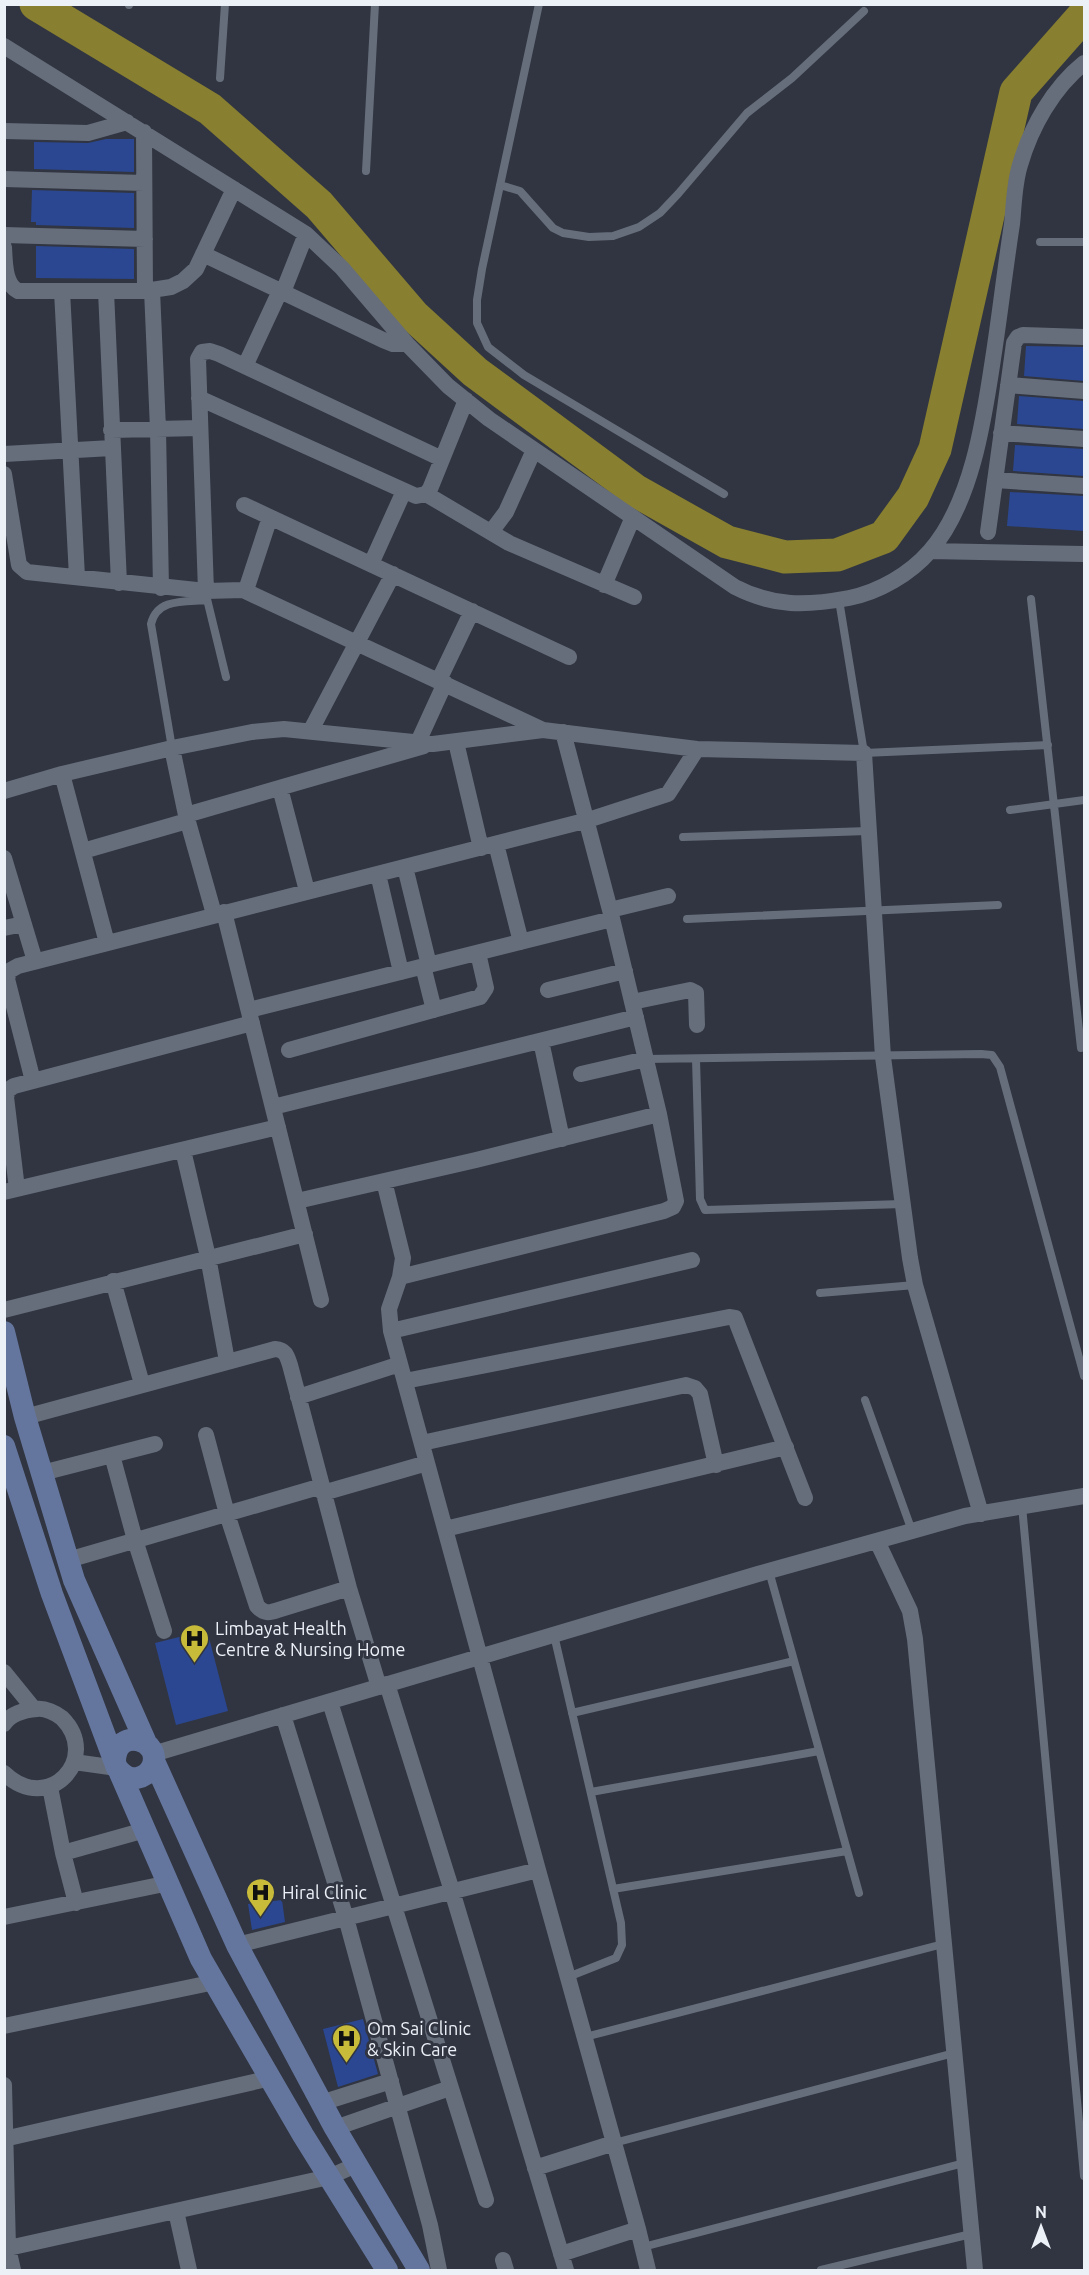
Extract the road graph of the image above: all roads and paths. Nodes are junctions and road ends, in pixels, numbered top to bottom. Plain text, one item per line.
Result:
1 (225, 4) edge
2 (375, 4) edge
3 (539, 4) edge
4 (864, 11) dead end
5 (4, 46) edge
6 (1084, 63) edge
7 (220, 78) dead end
8 (127, 122) junction
9 (4, 131) edge
10 (144, 132) junction
11 (366, 171) dead end
12 (4, 179) edge
13 (144, 183) junction
14 (500, 185) junction
15 (234, 189) junction
16 (306, 234) junction
17 (4, 235) edge
18 (145, 238) junction
19 (1040, 242) dead end
20 (1084, 242) edge
21 (4, 248) edge
22 (203, 254) junction
23 (148, 290) junction
24 (62, 291) junction
25 (106, 291) junction
26 (281, 292) junction
27 (9, 296) edge
28 (1084, 337) edge
29 (406, 344) junction
30 (245, 366) junction
31 (1008, 385) junction
32 (1084, 391) edge
33 (199, 398) junction
34 (466, 400) junction
35 (200, 428) junction
36 (158, 429) junction
37 (111, 430) junction
38 (1001, 433) junction
39 (1084, 439) edge
40 (112, 448) junction
41 (70, 450) junction
42 (534, 450) junction
43 (4, 454) edge
44 (442, 459) junction
45 (4, 474) edge
46 (995, 480) junction
47 (1084, 486) edge
48 (404, 491) junction
49 (426, 494) junction
50 (724, 494) dead end
51 (244, 505) dead end
52 (270, 518) junction
53 (633, 518) junction
54 (491, 532) junction
55 (988, 532) dead end
56 (930, 551) junction
57 (1084, 554) edge
58 (371, 564) junction
59 (393, 574) junction
60 (77, 577) junction
61 (119, 583) junction
62 (604, 585) junction
63 (161, 588) junction
64 (243, 590) junction
65 (206, 596) junction
66 (634, 597) dead end
67 (1031, 599) dead end
68 (839, 600) junction
69 (472, 611) junction
70 (357, 642) junction
71 (569, 657) dead end
72 (226, 677) dead end
73 (442, 681) junction
74 (311, 730) junction
75 (543, 730) junction
76 (563, 732) junction
77 (456, 742) junction
78 (425, 743) junction
79 (1048, 746) junction
80 (172, 748) junction
81 (697, 749) junction
82 (864, 753) junction
83 (62, 774) junction
84 (280, 788) junction
85 (4, 791) edge
86 (1084, 800) edge
87 (1055, 804) junction
88 (1010, 810) dead end
89 (187, 818) junction
90 (588, 820) junction
91 (868, 831) junction
92 (682, 837) dead end
93 (488, 846) junction
94 (82, 851) junction
95 (6, 867) edge
96 (405, 867) junction
97 (378, 874) junction
98 (307, 891) junction
99 (668, 896) dead end
100 (998, 905) dead end
101 (874, 912) junction
102 (219, 913) junction
103 (611, 915) junction
104 (687, 919) dead end
105 (24, 924) junction
106 (4, 928) edge
107 (521, 942) junction
108 (107, 943) junction
109 (478, 952) junction
110 (35, 962) junction
111 (426, 966) junction
112 (625, 971) junction
113 (401, 972) junction
114 (548, 990) dead end
115 (634, 1009) junction
116 (434, 1010) junction
117 (251, 1016) junction
118 (697, 1025) dead end
119 (541, 1041) junction
120 (1081, 1048) dead end
121 (289, 1050) dead end
122 (884, 1057) junction
123 (646, 1059) junction
124 (696, 1059) junction
125 (581, 1074) dead end
126 (33, 1081) junction
127 (273, 1107) junction
128 (659, 1114) junction
129 (278, 1128) junction
130 (562, 1138) junction
131 (183, 1150) junction
132 (384, 1181) junction
133 (11, 1191) edge
134 (297, 1202) junction
135 (903, 1204) junction
136 (305, 1234) junction
137 (208, 1257) junction
138 (692, 1260) dead end
139 (400, 1277) junction
140 (113, 1281) junction
141 (915, 1285) junction
142 (820, 1293) dead end
143 (321, 1300) dead end
144 (4, 1310) edge
145 (391, 1331) junction
146 (4, 1332) edge
147 (227, 1361) junction
148 (400, 1364) junction
149 (1084, 1376) edge
150 (405, 1381) junction
151 (142, 1384) junction
152 (298, 1397) junction
153 (865, 1400) dead end
154 (25, 1417) junction
155 (206, 1435) dead end
156 (422, 1443) junction
157 (155, 1444) dead end
158 (4, 1446) edge
159 (786, 1448) junction
160 (112, 1455) junction
161 (427, 1463) junction
162 (716, 1465) junction
163 (42, 1473) junction
164 (323, 1490) junction
165 (1084, 1496) edge
166 (805, 1498) dead end
167 (1022, 1506) junction
168 (227, 1514) junction
169 (981, 1514) junction
170 (445, 1529) junction
171 (912, 1531) junction
172 (135, 1540) junction
173 (877, 1541) junction
174 (68, 1560) junction
175 (769, 1571) junction
176 (349, 1588) junction
177 (164, 1631) dead end
178 (554, 1635) junction
179 (480, 1657) junction
180 (794, 1661) junction
181 (4, 1672) edge
182 (383, 1686) junction
183 (330, 1701) junction
184 (34, 1709) junction
185 (572, 1713) junction
186 (284, 1715) junction
187 (4, 1724) edge
188 (819, 1751) junction
189 (151, 1753) junction
190 (74, 1762) junction
191 (117, 1767) junction
192 (4, 1773) edge
193 (50, 1787) junction
194 (591, 1792) junction
195 (145, 1830) junction
196 (847, 1851) junction
197 (63, 1853) junction
198 (538, 1870) junction
199 (169, 1883) junction
200 (613, 1889) junction
201 (452, 1891) junction
202 (859, 1893) dead end
203 (76, 1903) junction
204 (393, 1906) junction
205 (4, 1917) edge
206 (346, 1918) junction
207 (943, 1944) junction
208 (237, 1945) junction
209 (568, 1977) junction
210 (215, 1982) junction
211 (4, 2026) edge
212 (585, 2037) junction
213 (954, 2053) junction
214 (271, 2078) junction
215 (391, 2081) junction
216 (4, 2085) edge
217 (450, 2088) junction
218 (321, 2103) junction
219 (398, 2106) junction
220 (335, 2128) junction
221 (5, 2139) edge
222 (614, 2143) junction
223 (964, 2163) junction
224 (356, 2165) junction
225 (535, 2168) junction
226 (1084, 2176) edge
227 (329, 2177) junction
228 (486, 2200) dead end
229 (176, 2211) junction
230 (638, 2229) junction
231 (971, 2234) junction
232 (643, 2247) junction
233 (6, 2248) edge
234 (561, 2254) junction
235 (843, 2268) edge
236 (13, 2271) edge
237 (189, 2271) edge
238 (387, 2271) edge
239 (419, 2271) edge
240 (439, 2271) edge
241 (566, 2271) edge
242 (648, 2271) edge
243 (821, 2271) edge
244 (975, 2271) edge

1 - 7 lane
2 - 11 lane
3 - 14 lane
4 - 14 lane
5 - 8 street
6 - 56 street
8 - 9 street
8 - 10 street
10 - 13 street
10 - 15 street
12 - 13 street
13 - 18 street
14 - 50 lane
15 - 16 street
15 - 22 street
16 - 26 street
16 - 29 street
17 - 18 street
18 - 23 street
19 - 20 lane
21 - 27 street
22 - 23 street
22 - 26 street
23 - 25 street
23 - 36 street
24 - 25 street
24 - 27 street
24 - 41 street
25 - 37 street
26 - 29 street
26 - 30 street
28 - 31 street
29 - 34 street
30 - 33 street
30 - 44 street
31 - 32 street
31 - 38 street
33 - 35 street
33 - 48 street
34 - 42 street
34 - 44 street
35 - 36 street
35 - 65 street
36 - 37 street
36 - 63 street
37 - 40 street
38 - 39 street
38 - 46 street
40 - 41 street
40 - 61 street
41 - 43 street
41 - 60 street
42 - 53 street
42 - 54 street
44 - 49 street
45 - 60 street
46 - 47 street
46 - 55 street
48 - 49 street
48 - 58 street
49 - 54 street
51 - 52 street
52 - 58 street
52 - 64 street
53 - 62 street
53 - 68 street
54 - 62 street
56 - 57 street
56 - 68 street
58 - 59 street
59 - 69 street
59 - 70 street
60 - 61 street
61 - 63 street
62 - 66 street
63 - 65 street
64 - 65 street
64 - 70 street
65 - 72 lane
65 - 80 lane
67 - 79 lane
68 - 82 lane
69 - 71 street
69 - 73 street
70 - 73 street
70 - 74 street
73 - 75 street
73 - 78 street
74 - 78 street
74 - 80 street
75 - 76 street
75 - 77 street
76 - 81 street
76 - 90 street
77 - 78 street
77 - 93 street
78 - 84 street
79 - 82 lane
79 - 87 lane
80 - 83 street
80 - 89 street
81 - 82 street
81 - 90 street
82 - 91 street
83 - 85 street
83 - 94 street
84 - 89 street
84 - 98 street
86 - 87 lane
87 - 88 lane
87 - 120 lane
89 - 94 street
89 - 102 street
90 - 93 street
90 - 103 street
91 - 92 lane
91 - 101 street
93 - 96 street
93 - 107 street
94 - 108 street
95 - 105 street
96 - 97 street
96 - 111 street
97 - 98 street
97 - 113 street
98 - 102 street
99 - 103 street
100 - 101 lane
101 - 104 lane
101 - 122 street
102 - 108 street
102 - 117 street
103 - 107 street
103 - 112 street
105 - 106 street
105 - 110 street
107 - 109 street
108 - 110 street
109 - 111 street
109 - 116 street
110 - 126 street
111 - 113 street
111 - 116 street
112 - 114 street
112 - 115 street
113 - 117 street
115 - 118 street
115 - 119 street
115 - 123 street
116 - 121 street
117 - 126 street
117 - 127 street
119 - 127 street
119 - 130 street
122 - 124 lane
122 - 135 street
122 - 149 lane
123 - 124 lane
123 - 125 street
123 - 128 street
124 - 135 lane
126 - 133 street
127 - 129 street
128 - 130 street
128 - 139 street
129 - 131 street
129 - 134 street
130 - 132 street
131 - 133 street
131 - 137 street
132 - 134 street
132 - 139 street
134 - 136 street
135 - 141 street
136 - 137 street
136 - 143 street
137 - 140 street
137 - 147 street
138 - 145 street
139 - 145 street
140 - 144 street
140 - 151 street
141 - 142 lane
141 - 169 street
145 - 148 street
146 - 154 main road
147 - 151 street
147 - 152 street
148 - 150 street
148 - 152 street
150 - 156 street
150 - 159 street
151 - 154 street
152 - 164 street
153 - 171 lane
154 - 163 main road
155 - 168 street
156 - 161 street
156 - 162 street
157 - 160 street
158 - 191 main road
159 - 162 street
159 - 166 street
160 - 163 street
160 - 172 street
161 - 164 street
161 - 170 street
162 - 170 street
163 - 174 main road
164 - 168 street
164 - 176 street
165 - 167 street
167 - 169 street
167 - 226 lane
168 - 172 street
168 - 176 street
169 - 171 street
170 - 179 street
171 - 173 street
172 - 174 street
172 - 177 street
173 - 175 street
173 - 207 street
174 - 189 main road
175 - 178 street
175 - 180 lane
176 - 182 street
178 - 179 street
178 - 185 lane
179 - 182 street
179 - 198 street
180 - 185 lane
180 - 188 lane
181 - 184 street
182 - 183 street
182 - 201 street
183 - 186 street
183 - 204 street
184 - 187 street
184 - 190 street
185 - 194 lane
186 - 189 street
186 - 206 street
188 - 194 lane
188 - 196 lane
189 - 191 main road
189 - 191 main road
189 - 208 main road
190 - 191 street
190 - 193 street
191 - 195 main road
192 - 193 street
193 - 197 street
194 - 200 lane
195 - 197 street
195 - 199 main road
196 - 200 lane
196 - 202 lane
197 - 203 street
198 - 201 street
198 - 209 street
199 - 203 street
199 - 210 main road
200 - 209 lane
201 - 204 street
201 - 225 street
203 - 205 street
204 - 206 street
204 - 217 street
206 - 208 street
206 - 215 street
207 - 212 lane
207 - 213 street
208 - 218 main road
209 - 212 street
210 - 211 street
210 - 214 main road
212 - 222 street
213 - 222 lane
213 - 223 street
214 - 221 street
214 - 227 main road
215 - 218 street
215 - 219 street
216 - 221 street
217 - 219 street
217 - 228 street
218 - 220 main road
219 - 220 street
219 - 240 street
220 - 224 main road
221 - 233 street
222 - 225 street
222 - 230 street
223 - 231 street
223 - 232 lane
224 - 227 street
224 - 239 main road
225 - 234 street
227 - 229 street
227 - 238 main road
229 - 233 street
229 - 237 street
230 - 232 street
230 - 234 street
231 - 235 lane
231 - 244 street
232 - 242 street
233 - 236 street
234 - 241 street
235 - 243 lane

